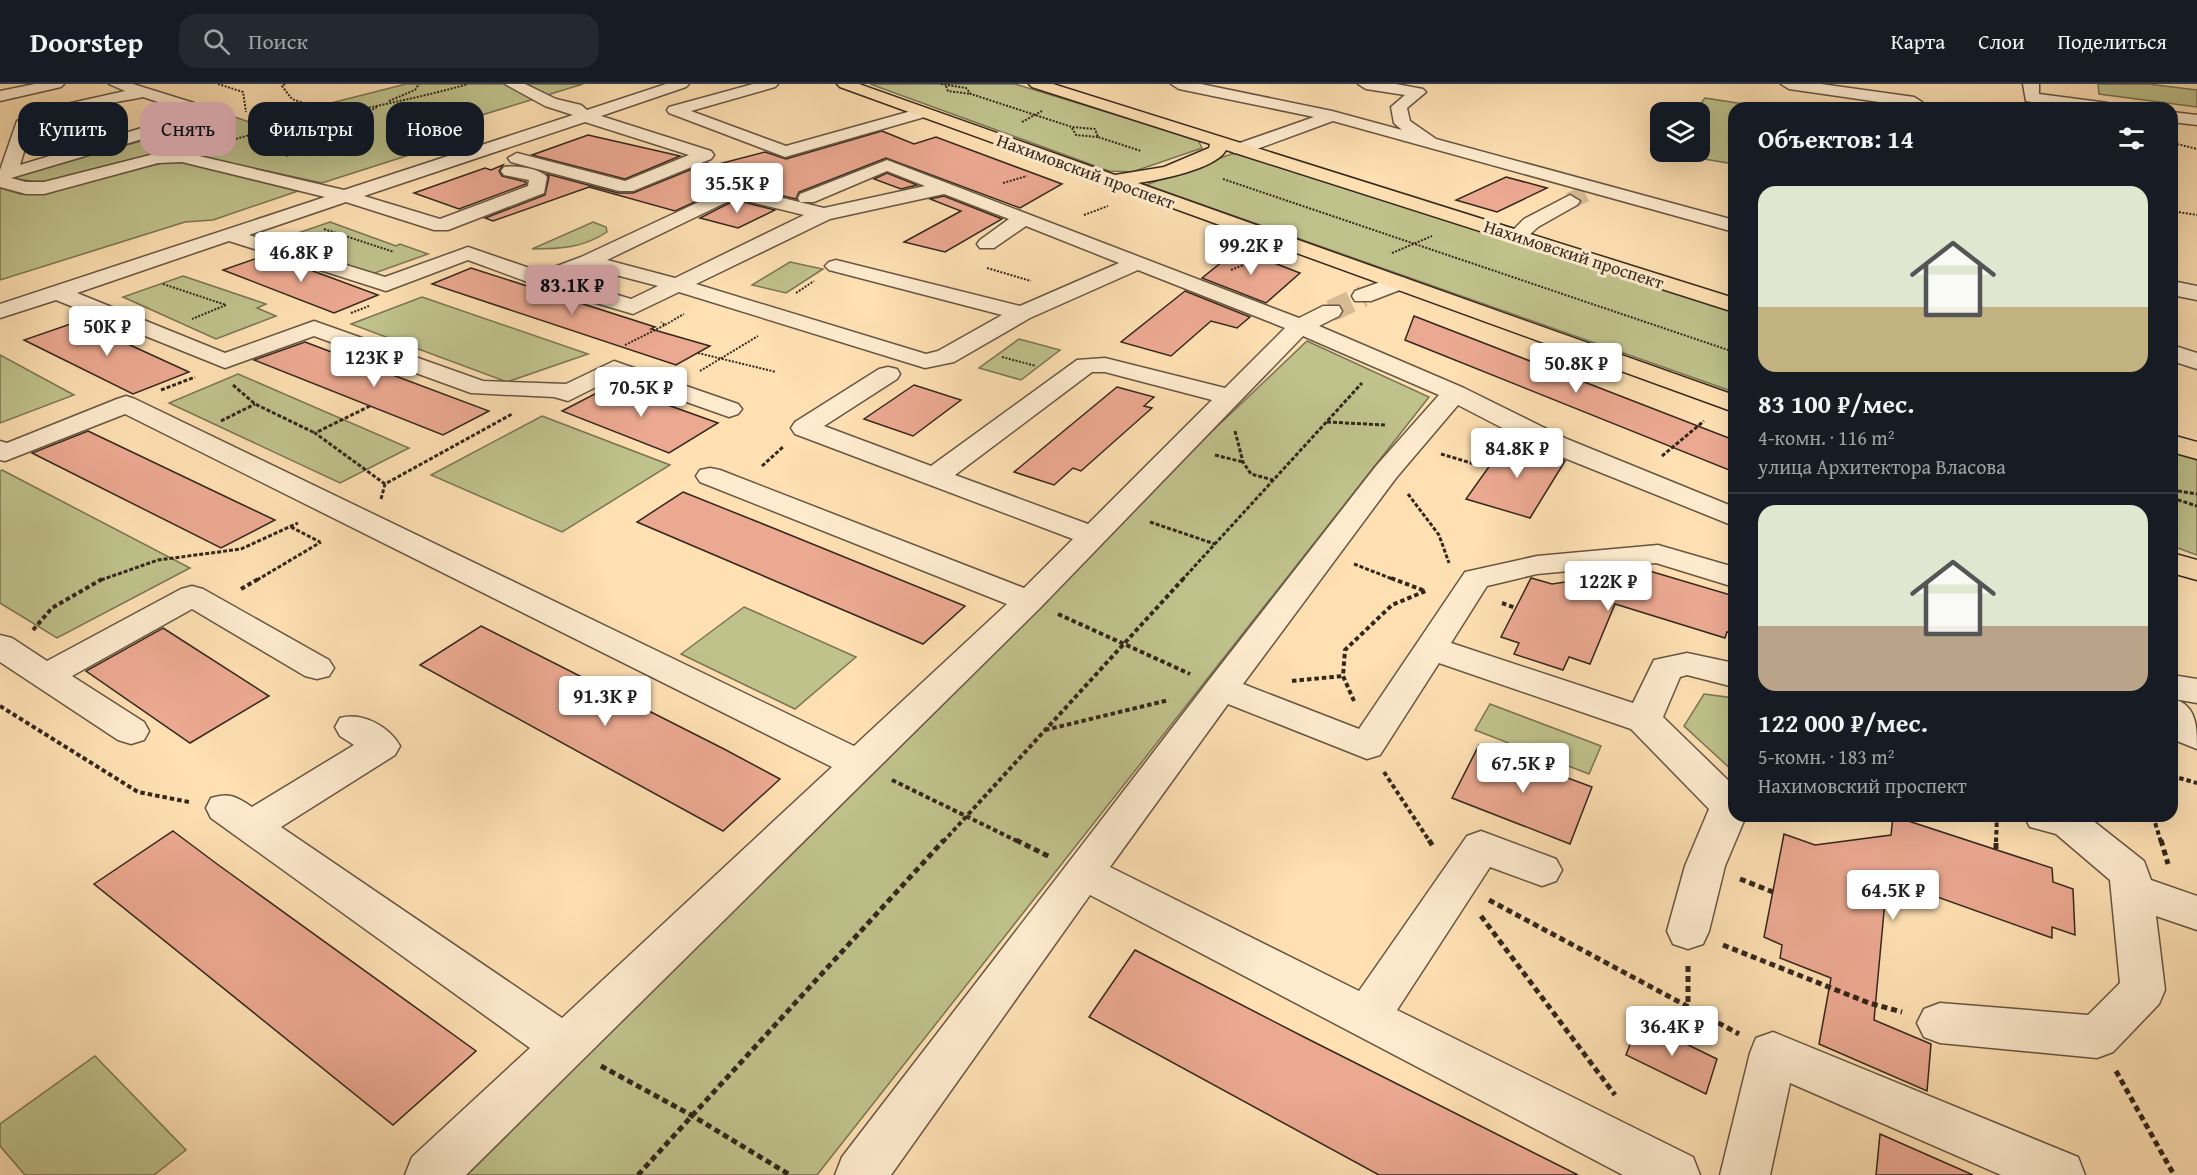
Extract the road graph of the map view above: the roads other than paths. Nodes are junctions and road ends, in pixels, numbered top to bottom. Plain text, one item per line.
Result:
1 (56, 84) edge
2 (117, 84) edge
3 (513, 84) edge
4 (681, 84) edge
5 (770, 84) edge
6 (844, 84) edge
7 (1179, 84) edge
8 (1365, 84) edge
9 (1789, 84) edge
10 (1919, 84) edge
11 (2031, 84) edge
12 (1048, 85) edge
13 (1424, 88) edge
14 (144, 92) junction
15 (0, 96) edge
16 (1895, 102) edge
17 (1914, 102) edge
18 (2062, 102) edge
19 (922, 112) junction
20 (2178, 115) edge
21 (584, 116) junction
22 (1332, 116) junction
23 (2197, 120) edge
24 (945, 121) junction
25 (890, 136) dead end
26 (1219, 142) junction
27 (1440, 146) junction
28 (1240, 149) junction
29 (484, 150) edge
30 (484, 150) edge
31 (465, 156) edge
32 (1507, 164) junction
33 (510, 171) dead end
34 (3, 176) edge
35 (1480, 177) dead end
36 (1113, 181) junction
37 (994, 186) road end
38 (953, 191) junction
39 (346, 196) junction
40 (807, 198) dead end
41 (1570, 201) tunnel mouth
42 (814, 218) junction
43 (1023, 219) junction
44 (1728, 224) edge
45 (441, 226) junction
46 (849, 231) dead end
47 (229, 235) junction
48 (1516, 236) junction
49 (987, 244) road end
50 (468, 253) junction
51 (588, 261) junction
52 (1136, 263) junction
53 (836, 266) dead end
54 (541, 279) junction
55 (1397, 283) junction
56 (678, 285) junction
57 (2178, 289) edge
58 (56, 292) junction
59 (2197, 293) edge
60 (1363, 296) tunnel mouth
61 (1728, 303) edge
62 (0, 311) edge
63 (1331, 311) tunnel mouth
64 (1022, 313) junction
65 (1300, 327) junction
66 (2178, 354) edge
67 (2197, 362) edge
68 (888, 374) dead end
69 (2178, 377) edge
70 (2197, 382) edge
71 (1455, 393) junction
72 (1728, 402) edge
73 (1222, 406) junction
74 (729, 409) dead end
75 (2178, 445) edge
76 (0, 449) edge
77 (2197, 451) edge
78 (710, 476) dead end
79 (934, 476) junction
80 (1728, 515) edge
81 (1094, 536) junction
82 (2178, 564) edge
83 (2197, 570) edge
84 (1728, 575) edge
85 (1029, 601) junction
86 (1431, 648) junction
87 (6, 650) edge
88 (317, 668) dead end
89 (1728, 674) edge
90 (48, 675) junction
91 (1221, 688) junction
92 (2178, 688) edge
93 (2197, 691) edge
94 (1644, 720) junction
95 (2178, 720) edge
96 (353, 727) dead end
97 (131, 731) dead end
98 (2197, 736) edge
99 (859, 764) junction
100 (1728, 801) edge
101 (1728, 814) edge
102 (2065, 822) edge
103 (1542, 870) dead end
104 (1084, 873) junction
105 (2132, 890) junction
106 (2197, 914) edge
107 (1688, 931) road end
108 (1367, 1017) junction
109 (1940, 1023) road end
110 (566, 1047) junction
111 (430, 1175) edge
112 (860, 1175) edge
113 (1675, 1175) edge
114 (1745, 1175) edge
115 (2060, 1175) edge

1 - 15 street
2 - 14 street
3 - 21 street
4 - 21 street
5 - 19 street
6 - 19 main road, Нахимовский проспект
7 - 22 street
8 - 13 street
9 - 16 street
10 - 17 street
11 - 18 street
12 - 26 main road, Нахимовский проспект
13 - 27 street
14 - 34 street
14 - 34 street
19 - 24 main road, Нахимовский проспект
20 - 23 street
21 - 29 street
21 - 30 street
22 - 27 street
22 - 28 street
24 - 25 street
24 - 36 main road, Нахимовский проспект
26 - 28 main road, Нахимовский проспект
26 - 36 main road
27 - 32 street
28 - 48 main road, Нахимовский проспект
31 - 39 street
32 - 35 street
32 - 44 street
33 - 45 street
34 - 39 street
36 - 55 main road, Нахимовский проспект
37 - 38 street
38 - 40 street
38 - 42 street
38 - 43 street
39 - 45 street
39 - 47 street
41 - 48 street
42 - 46 street
42 - 51 street
42 - 56 street
43 - 49 street
43 - 52 street
45 - 50 street
47 - 50 street
47 - 58 street
48 - 61 main road, Нахимовский проспект
50 - 54 street
51 - 54 street
51 - 56 street
52 - 64 street
52 - 65 street
53 - 64 street
54 - 56 street
55 - 60 street
55 - 72 main road, Нахимовский проспект
56 - 64 street
57 - 59 street
58 - 62 street
58 - 74 street
63 - 65 street
65 - 71 street
65 - 73 street
66 - 67 street
68 - 79 street
69 - 70 street
71 - 80 street
71 - 91 street
73 - 79 street
73 - 81 street
75 - 77 main road
76 - 99 street
78 - 85 street
79 - 81 street
81 - 85 street
82 - 83 main road
84 - 86 street
85 - 99 street
86 - 91 street
86 - 94 street
87 - 90 street
88 - 90 street
89 - 94 street
90 - 97 street
91 - 104 street
92 - 93 street
94 - 100 street
95 - 98 street
96 - 110 street
99 - 110 street
101 - 107 street
102 - 105 street
103 - 108 street
104 - 108 street
104 - 112 street
105 - 106 street
105 - 109 street
108 - 113 street
110 - 111 street
114 - 115 street

